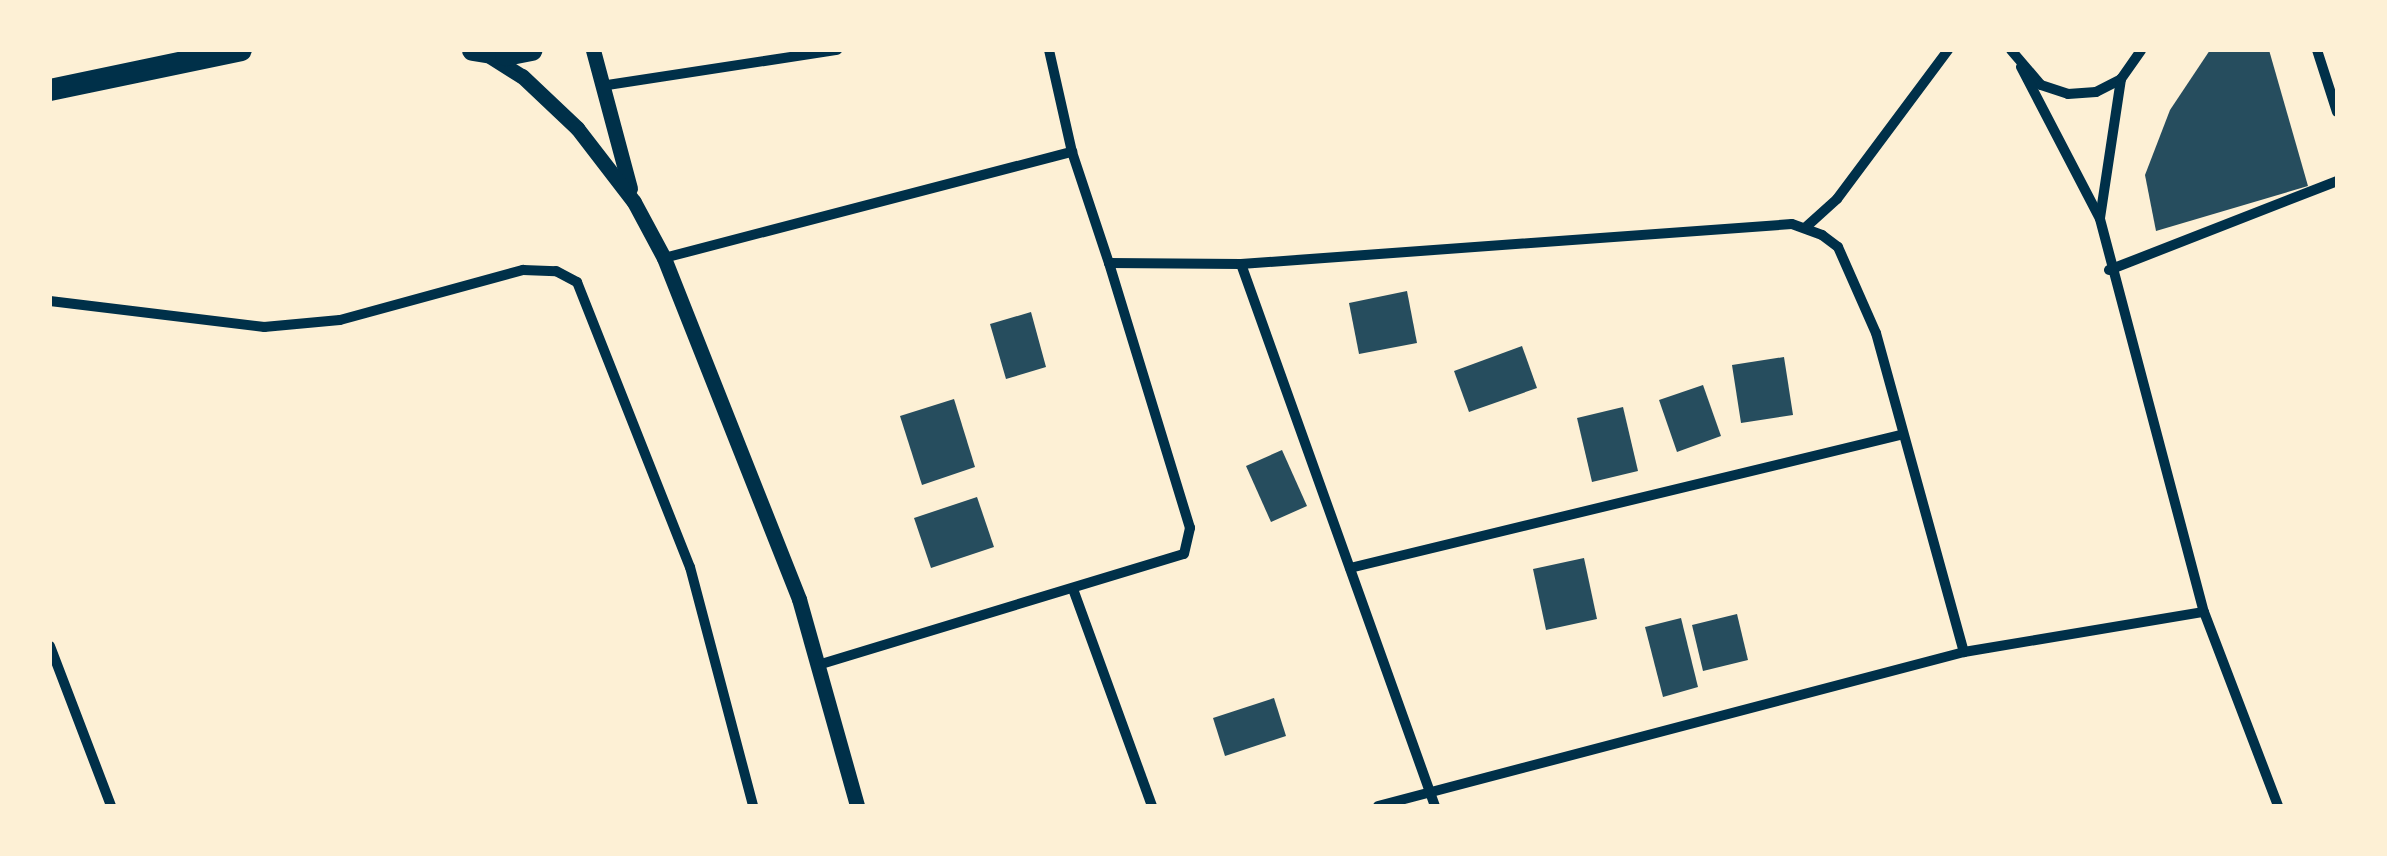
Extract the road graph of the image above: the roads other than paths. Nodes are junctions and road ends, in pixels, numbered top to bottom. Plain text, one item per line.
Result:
1 (241, 50) edge
2 (532, 50) edge
3 (593, 50) edge
4 (837, 50) edge
5 (1050, 50) edge
6 (1948, 50) edge
7 (2011, 50) edge
8 (2141, 50) edge
9 (2317, 50) edge
10 (475, 51) edge
11 (2021, 67) junction
12 (2120, 79) junction
13 (600, 86) junction
14 (50, 90) edge
15 (2337, 112) edge
16 (1072, 152) junction
17 (2337, 181) edge
18 (634, 202) junction
19 (2100, 219) junction
20 (1806, 226) junction
21 (664, 258) junction
22 (1108, 263) junction
23 (1240, 264) junction
24 (2109, 270) junction
25 (50, 300) edge
26 (1900, 435) junction
27 (1350, 568) junction
28 (1073, 589) junction
29 (2204, 612) junction
30 (50, 646) edge
31 (1964, 652) junction
32 (818, 665) junction
33 (1429, 791) junction
34 (111, 806) edge
35 (753, 806) edge
36 (858, 806) edge
37 (1152, 806) edge
38 (1378, 806) edge
39 (1435, 806) edge
40 (2278, 806) edge

1 - 14 highway
2 - 10 highway
3 - 13 street
4 - 13 street
5 - 16 street
6 - 20 street
7 - 11 street
8 - 12 street
9 - 15 street
10 - 18 street
11 - 12 street
11 - 19 street
12 - 19 street
13 - 18 street
16 - 21 street
16 - 22 street
17 - 24 street
18 - 21 street
19 - 24 street
20 - 23 street
20 - 26 street
21 - 32 street
22 - 23 street
22 - 28 street
23 - 27 street
24 - 29 street
25 - 35 street
26 - 27 street
26 - 31 street
27 - 33 street
28 - 32 street
28 - 37 street
29 - 31 street
29 - 40 street
30 - 34 street
31 - 33 street
32 - 36 street
33 - 38 street
33 - 39 street

